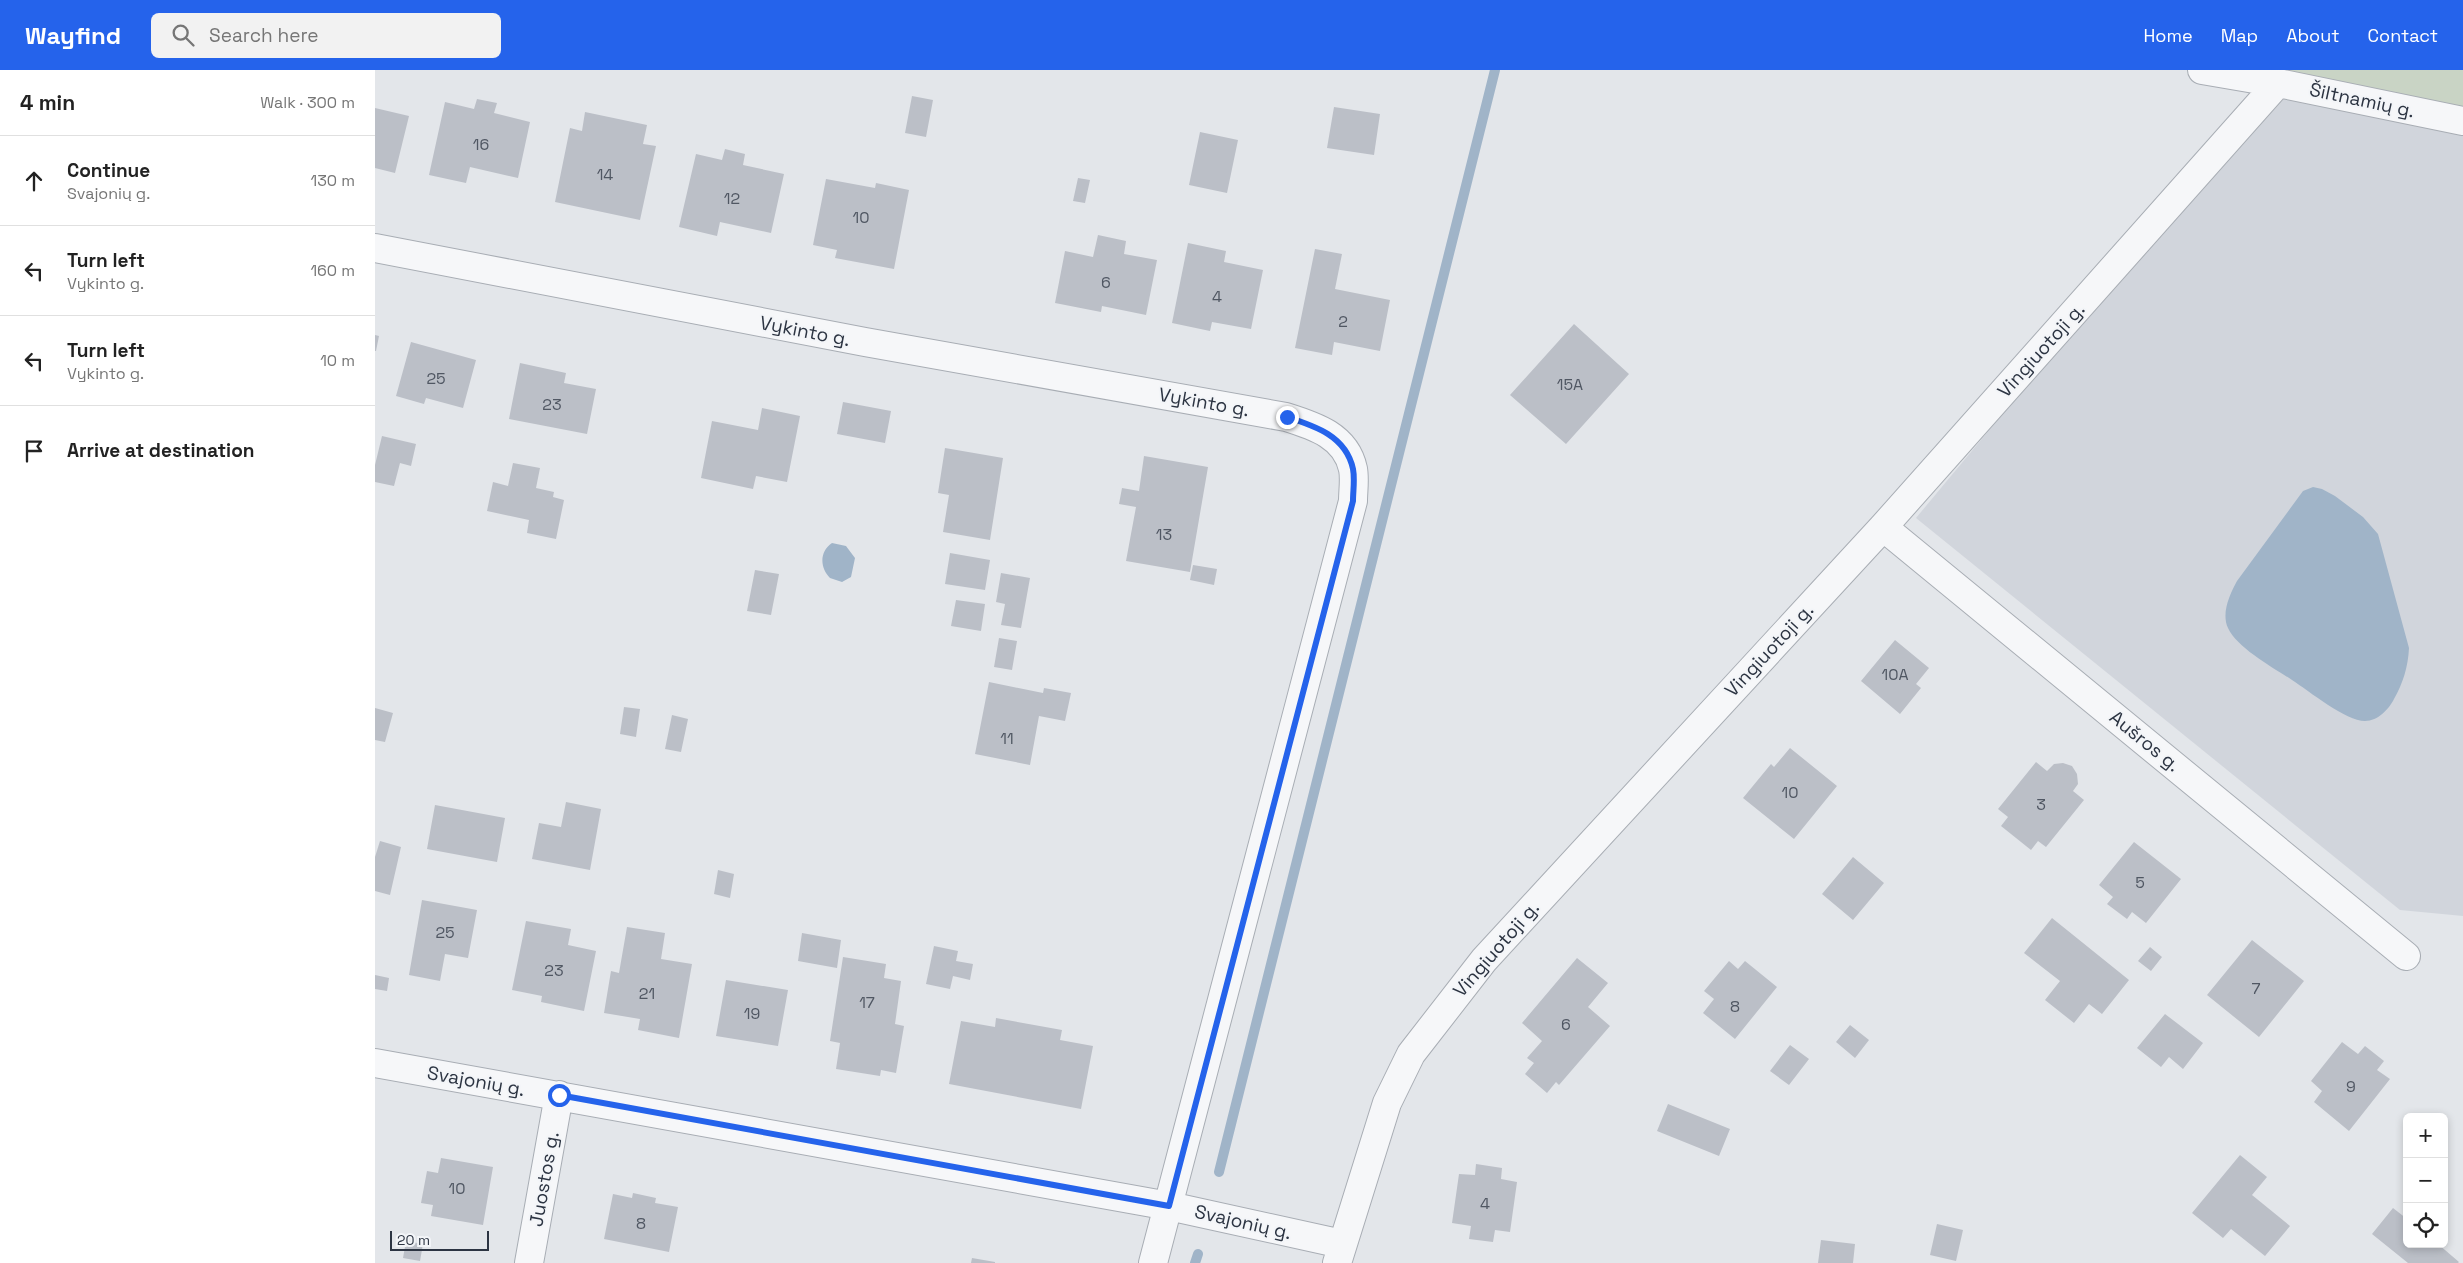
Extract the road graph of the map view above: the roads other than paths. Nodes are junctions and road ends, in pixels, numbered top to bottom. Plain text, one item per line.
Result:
1 (2203, 70) edge
2 (2278, 83) junction
3 (2463, 121) edge
4 (375, 248) edge
5 (1883, 527) junction
6 (2406, 956) dead end
7 (375, 1063) edge
8 (559, 1095) junction
9 (1169, 1206) junction
10 (1340, 1254) edge
11 (529, 1263) edge
12 (1153, 1263) edge

1 - 2 street, Šiltnamių g.
2 - 3 street, Šiltnamių g.
2 - 5 street, Vingiuotoji g.
4 - 9 street, Vykinto g.
5 - 6 street, Aušros g.
5 - 10 street, Vingiuotoji g.
7 - 8 street, Svajonių g.
8 - 9 street, Svajonių g.
8 - 11 street, Juostos g.
9 - 10 street, Svajonių g.
9 - 12 street, Vykinto g.

